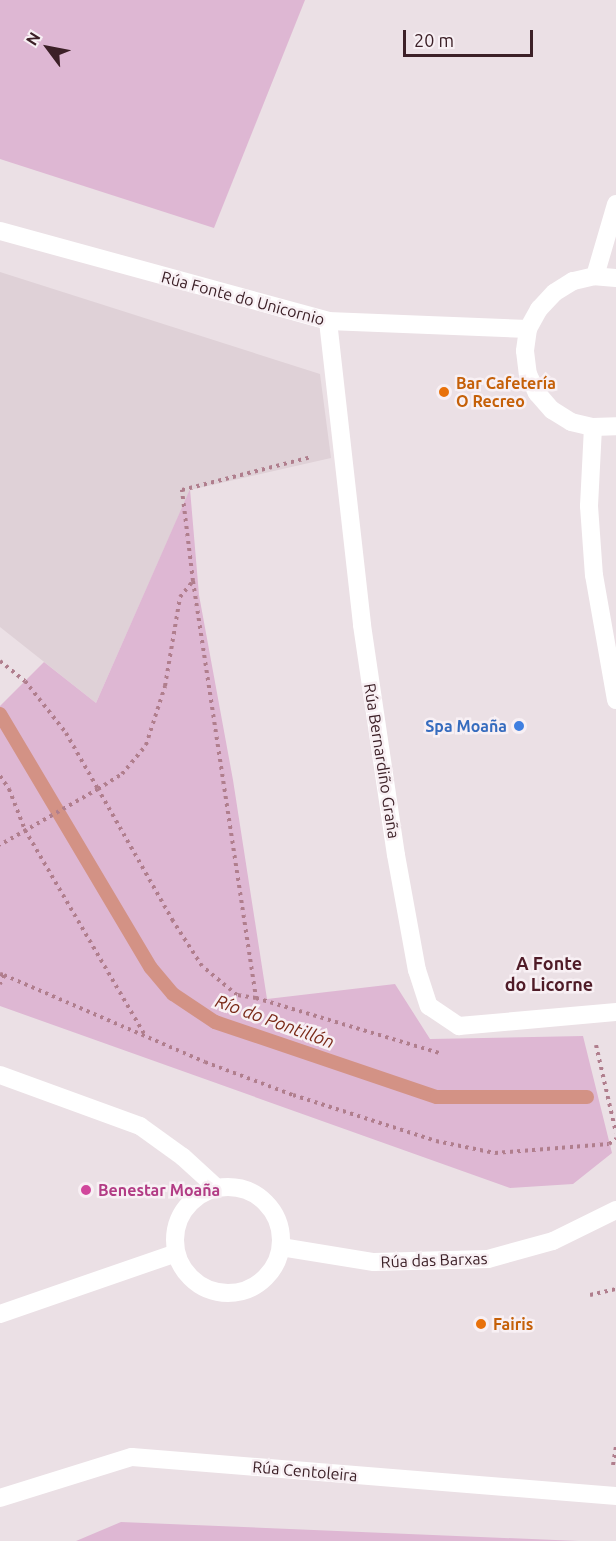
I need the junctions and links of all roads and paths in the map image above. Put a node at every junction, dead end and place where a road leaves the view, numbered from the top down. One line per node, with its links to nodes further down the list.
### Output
1 (616, 204): 3 (street)
2 (0, 231): 5 (street, Rúa Fonte do Unicornio)
3 (595, 276): 4 (street); 6 (street)
4 (616, 278)
5 (328, 321): 6 (street, Rúa Fonte do Unicornio); 9 (street, Rúa Bernardiño Graña)
6 (528, 329): 8 (street)
7 (616, 426): 8 (street)
8 (592, 427): 12 (street)
9 (340, 449): 10 (path); 19 (street, Rúa Bernardiño Graña)
10 (193, 581): 14 (path); 14 (path)
11 (0, 661): 14 (path)
12 (616, 700)
13 (0, 776): 15 (path)
14 (98, 789): 15 (path)
15 (25, 830): 16 (path); 20 (path)
16 (0, 846)
17 (2, 974): 18 (path); 20 (path)
18 (0, 984)
19 (616, 1012)
20 (144, 1035): 22 (path)
21 (0, 1075): 23 (street)
22 (616, 1139)
23 (216, 1187): 25 (street); 26 (street)
24 (616, 1210): 25 (street, Rúa das Barxas)
25 (281, 1247): 26 (street)
26 (176, 1253): 29 (street)
27 (616, 1289): 28 (path)
28 (590, 1295)
29 (0, 1314)
30 (613, 1495): 31 (street, Rúa Centoleira)
31 (0, 1498)

